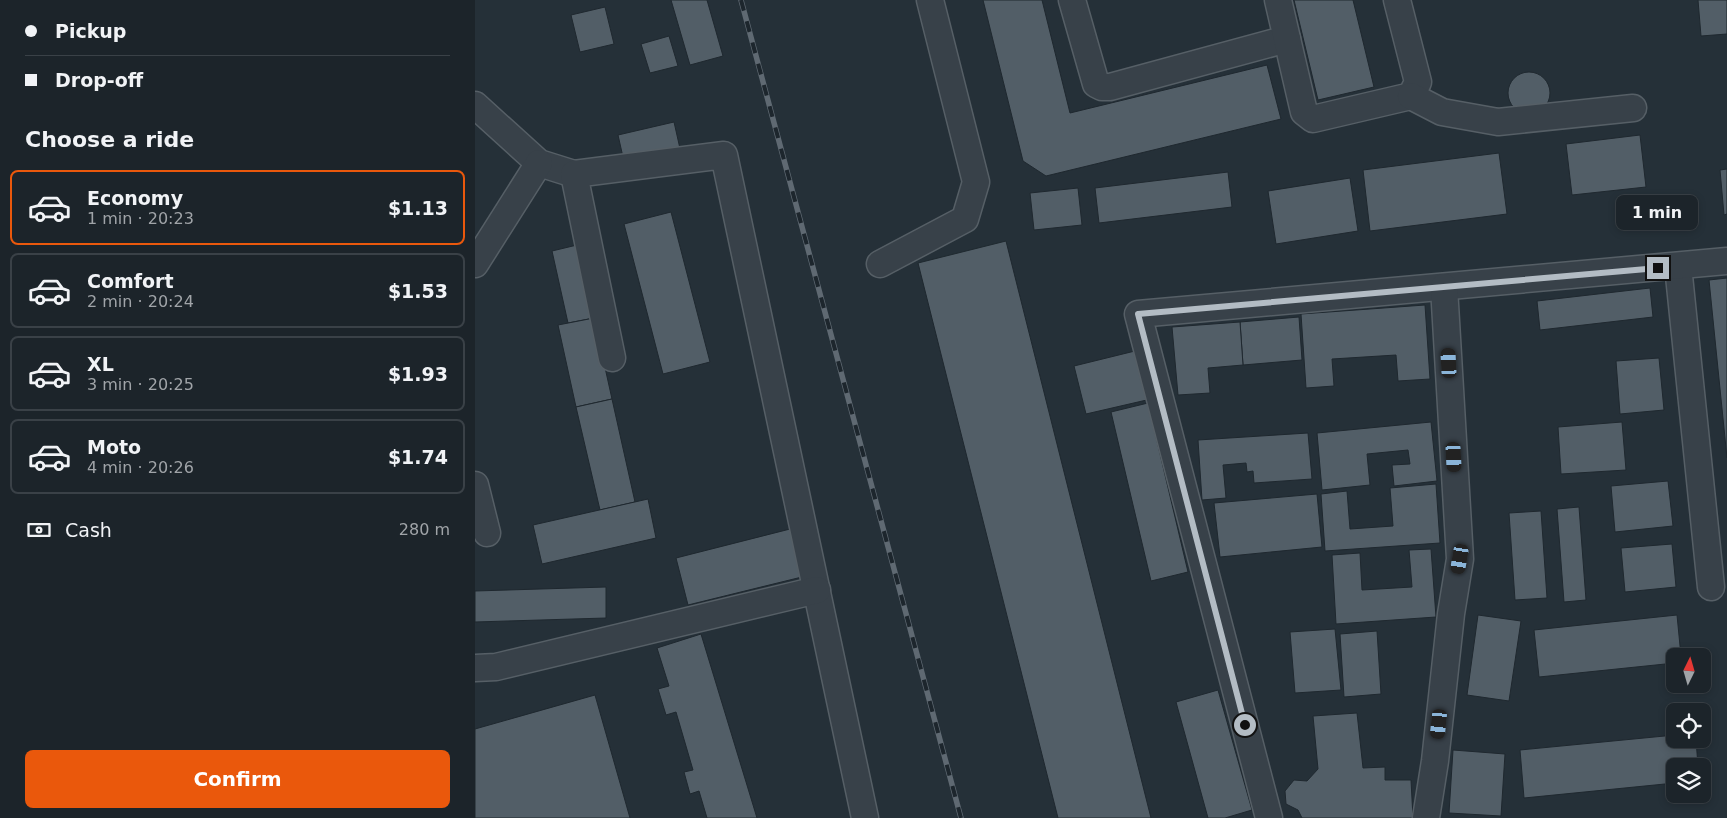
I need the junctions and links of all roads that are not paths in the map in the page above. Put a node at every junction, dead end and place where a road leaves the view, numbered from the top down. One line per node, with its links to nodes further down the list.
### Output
1 (930, 0): 13 (lane)
2 (1072, 0): 5 (lane)
3 (1278, 0): 5 (lane)
4 (1397, 0): 6 (lane)
5 (1287, 39): 6 (lane)
6 (1411, 96): 8 (lane)
7 (475, 105): 9 (lane)
8 (1633, 108)
9 (539, 163): 10 (lane); 12 (lane)
10 (575, 174): 16 (lane); 20 (lane)
11 (1727, 261): 14 (lane)
12 (475, 264)
13 (880, 264)
14 (1678, 266): 15 (lane); 19 (lane)
15 (1444, 288): 23 (lane); 24 (lane)
16 (612, 358)
17 (475, 485): 18 (lane)
18 (487, 534)
19 (1711, 587)
20 (817, 590): 21 (lane); 22 (lane)
21 (475, 668)
22 (865, 818)
23 (1269, 818)
24 (1427, 818)

